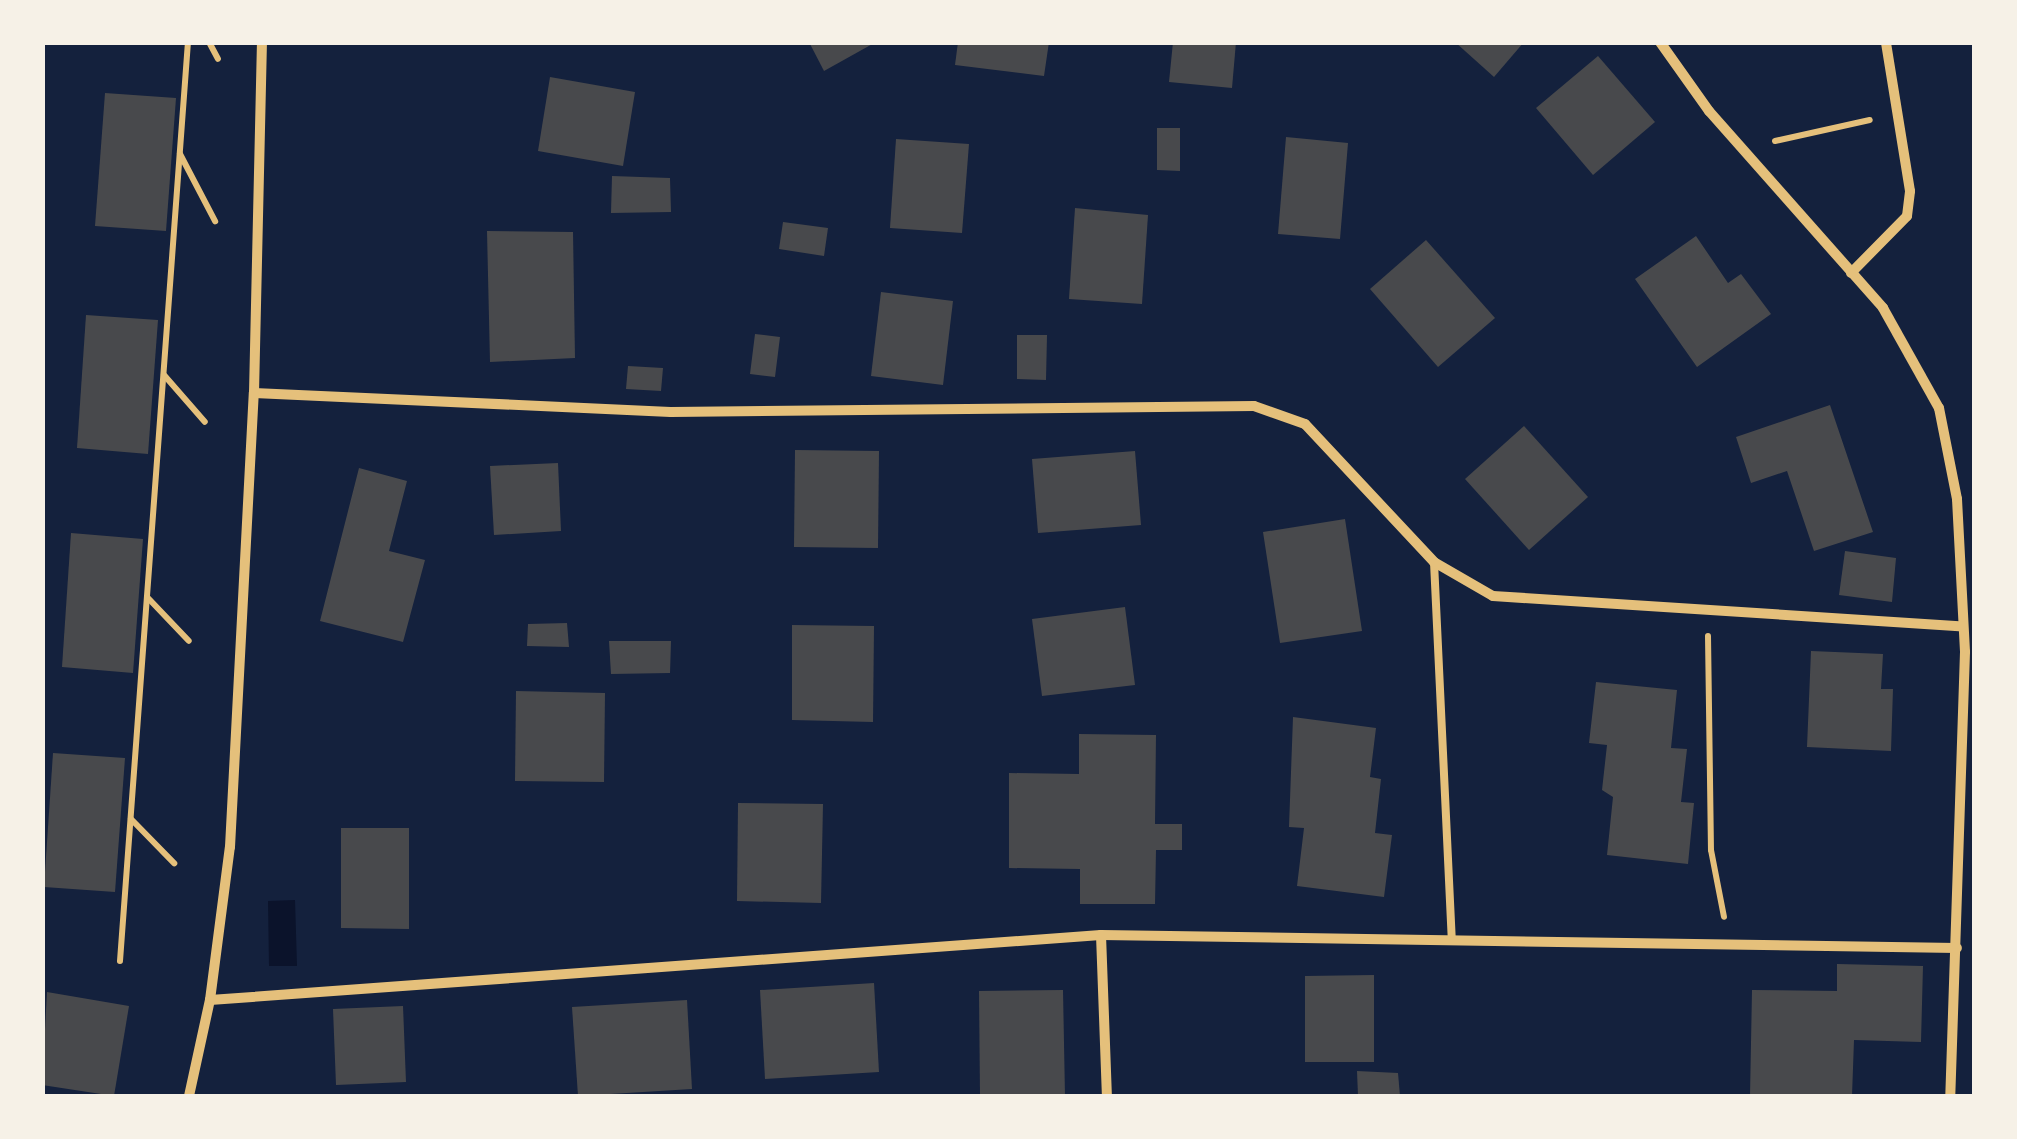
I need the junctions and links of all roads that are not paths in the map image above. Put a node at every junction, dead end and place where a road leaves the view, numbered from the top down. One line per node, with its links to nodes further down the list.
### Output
1 (262, 42): 5 (street)
2 (1660, 42): 4 (street)
3 (1886, 42): 4 (street)
4 (1850, 273): 7 (street)
5 (254, 393): 6 (street); 11 (street)
6 (1434, 562): 7 (street); 9 (lane)
7 (1963, 626): 10 (street)
8 (1102, 935): 9 (street); 11 (street); 13 (street)
9 (1452, 940): 10 (street)
10 (1957, 948): 14 (street)
11 (210, 1000): 12 (street)
12 (189, 1096)
13 (1106, 1096)
14 (1950, 1096)

